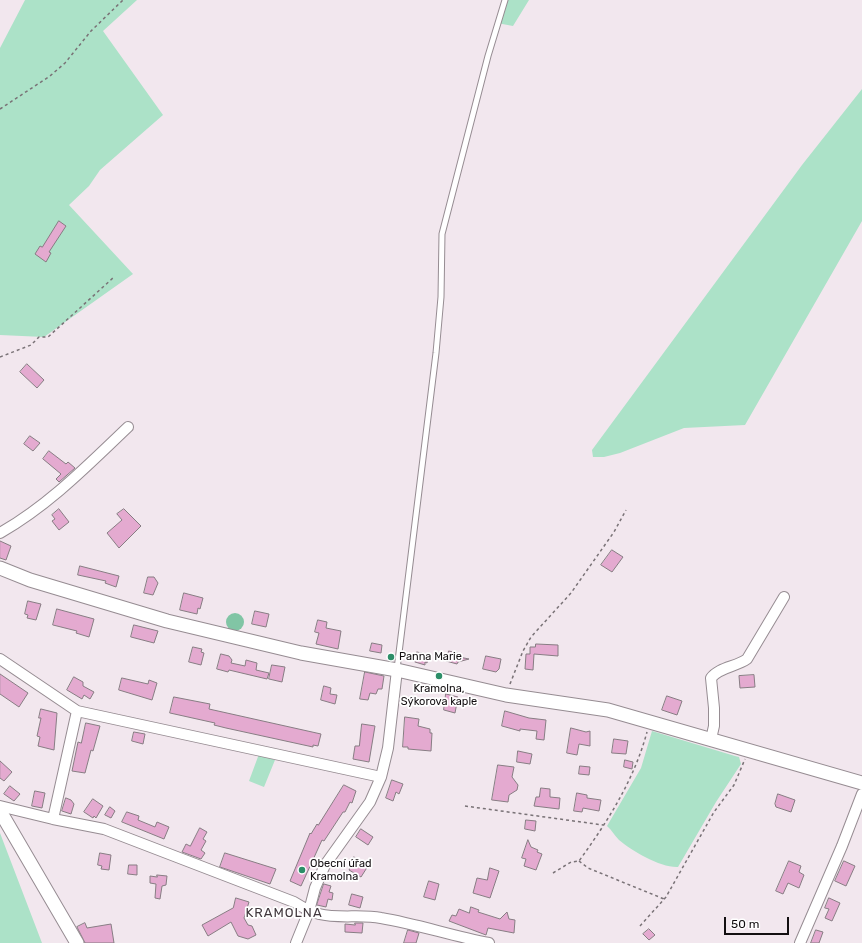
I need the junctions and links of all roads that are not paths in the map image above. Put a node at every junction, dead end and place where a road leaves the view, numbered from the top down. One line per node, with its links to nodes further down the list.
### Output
1 (505, 0): 7 (lane)
2 (128, 428): 3 (street)
3 (0, 533)
4 (0, 568): 7 (street)
5 (784, 597): 9 (street)
6 (0, 659): 8 (street)
7 (397, 670): 9 (street); 10 (street)
8 (77, 711): 10 (street); 15 (street)
9 (711, 739): 11 (street)
10 (381, 777): 16 (street)
11 (862, 783)
12 (862, 794): 20 (street)
13 (0, 806): 15 (street)
14 (0, 811): 17 (street)
15 (53, 819): 16 (street)
16 (309, 911): 18 (street); 19 (street)
17 (77, 943)
18 (296, 943)
19 (489, 943)
20 (800, 943)

